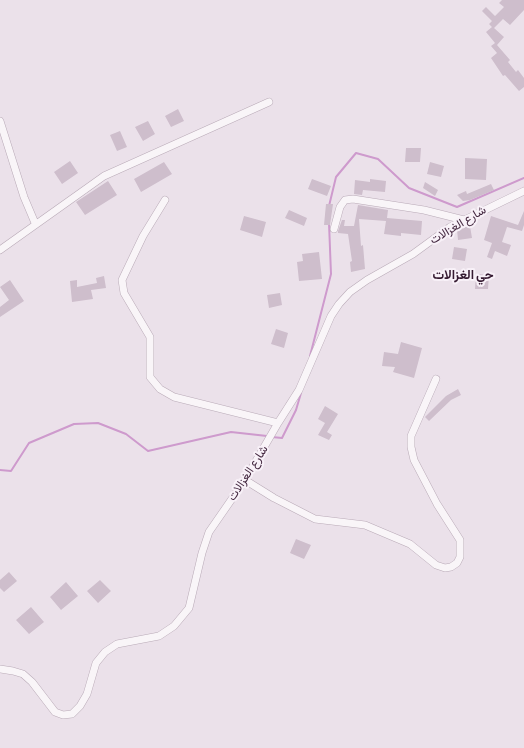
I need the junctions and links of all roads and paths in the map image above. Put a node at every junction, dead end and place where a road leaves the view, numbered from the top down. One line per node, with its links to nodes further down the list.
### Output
1 (269, 102): 6 (street)
2 (0, 121): 6 (street)
3 (524, 191): 5 (street, شارع الغزالات)
4 (165, 200): 10 (street)
5 (464, 220): 7 (street); 10 (street, شارع الغزالات)
6 (35, 223): 8 (street)
7 (334, 229)
8 (0, 250)
9 (436, 380): 11 (street)
10 (278, 423): 11 (street, شارع الغزالات)
11 (245, 480): 12 (street, شارع الغزالات)
12 (0, 669)

